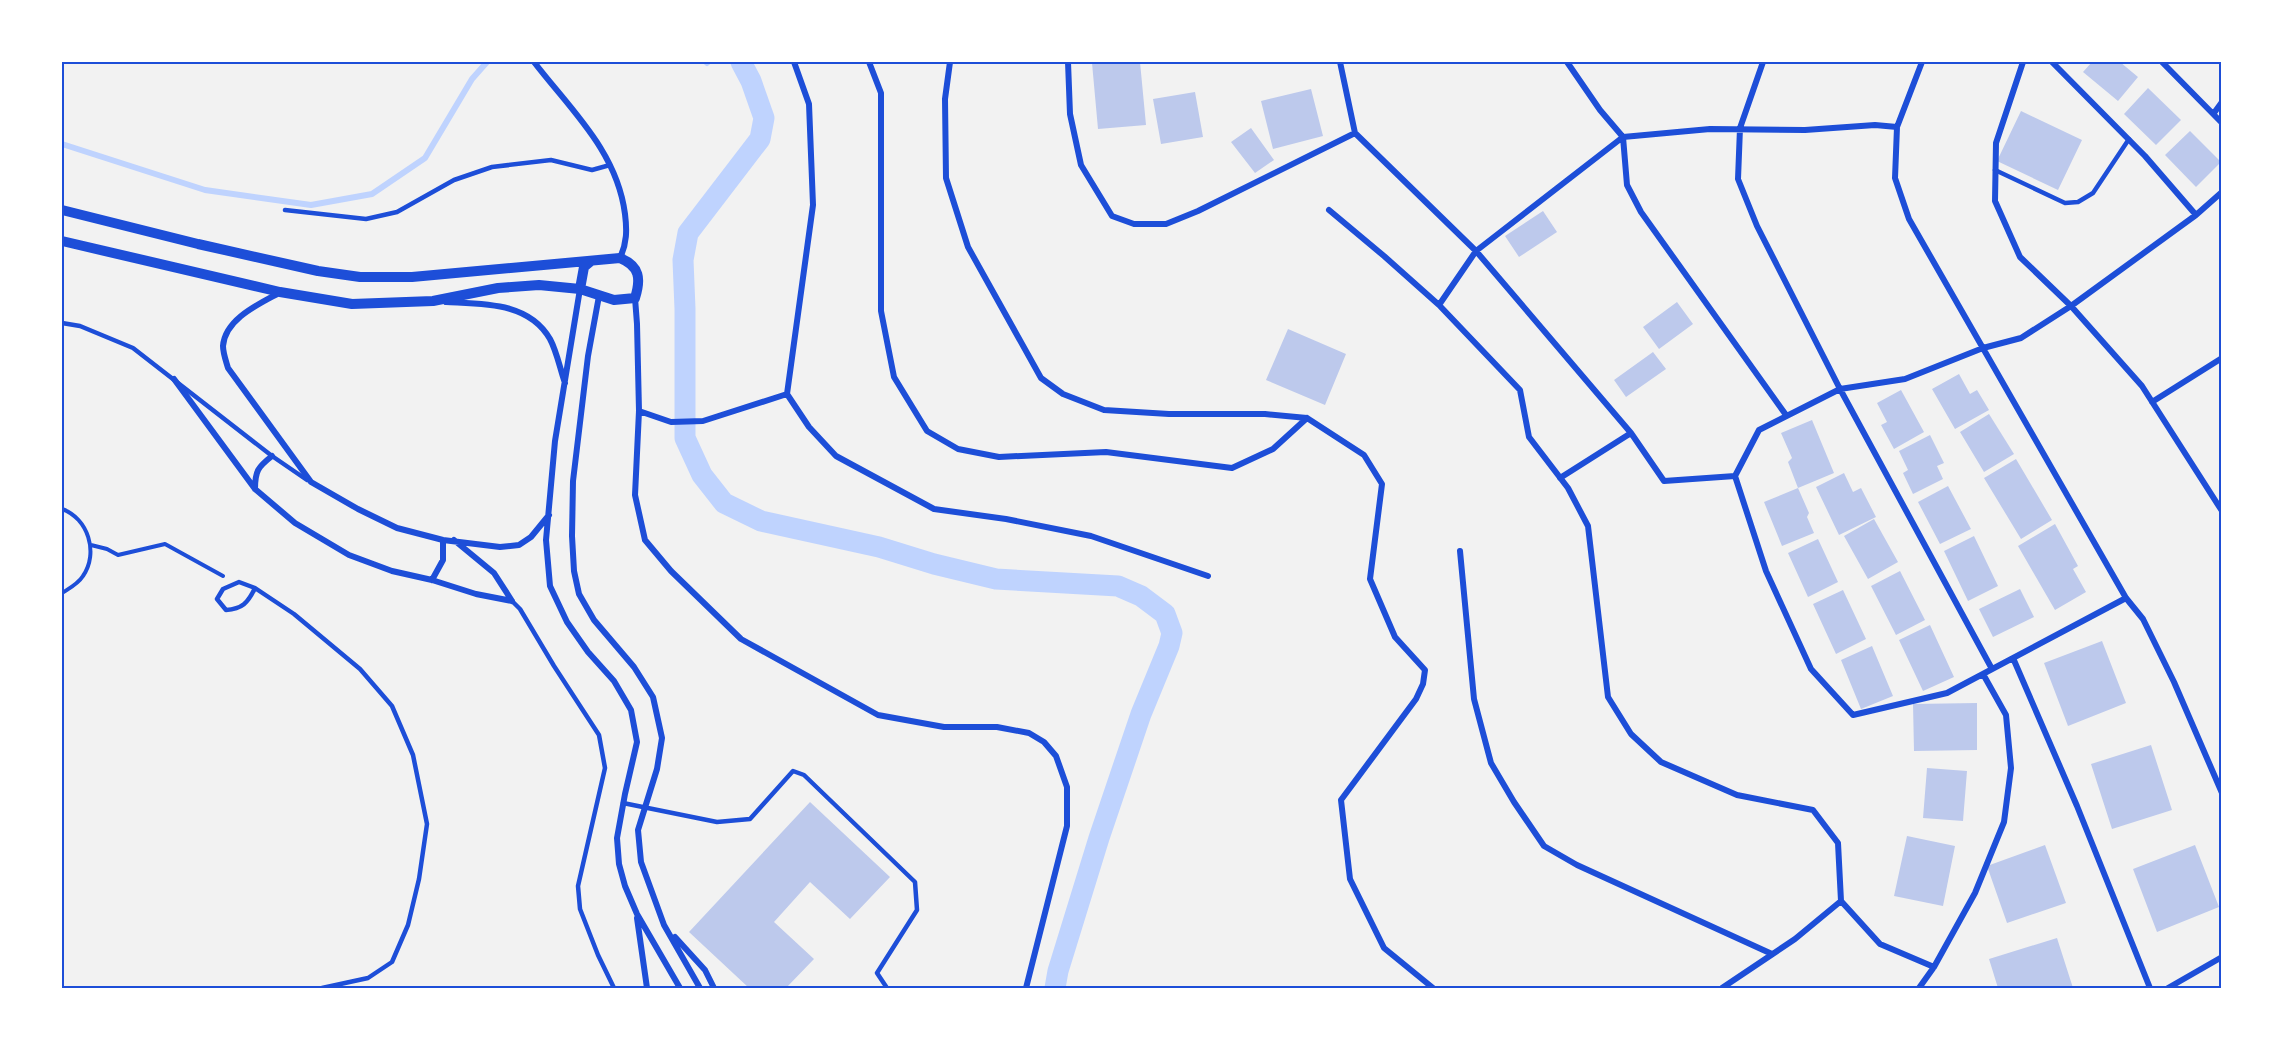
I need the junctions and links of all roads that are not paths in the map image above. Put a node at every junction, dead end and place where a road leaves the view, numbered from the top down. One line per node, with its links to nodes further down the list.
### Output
1 (534, 62): 21 (street)
2 (794, 62): 45 (street)
3 (869, 62): 49 (street)
4 (950, 62): 49 (street)
5 (1068, 62): 18 (street)
6 (1340, 62): 18 (street)
7 (1567, 62): 19 (street)
8 (1763, 62): 17 (street)
9 (1922, 62): 16 (street)
10 (2023, 62): 22 (street)
11 (2052, 62): 20 (street)
12 (2162, 62): 14 (street)
13 (2222, 102): 14 (street)
14 (2214, 113): 15 (street)
15 (2222, 123)
16 (1897, 127): 17 (street); 40 (street)
17 (1740, 128): 19 (street); 44 (street)
18 (1355, 133): 29 (street)
19 (1623, 137): 29 (street); 48 (street)
20 (2129, 140): 22 (lane); 27 (street)
21 (610, 165): 25 (lane); 30 (street)
22 (1995, 170): 38 (street)
23 (2222, 192): 27 (street)
24 (62, 210): 31 (street)
25 (285, 210)
26 (1329, 210): 37 (street)
27 (2196, 215): 38 (street)
28 (62, 241): 33 (street)
29 (1476, 251): 37 (street); 50 (street)
30 (620, 258): 31 (street); 35 (street)
31 (590, 262): 32 (street)
32 (580, 289): 34 (street); 36 (street); 43 (street)
33 (280, 292): 36 (street); 54 (street)
34 (599, 296): 35 (street); 71 (street)
35 (635, 298): 47 (street)
36 (433, 301): 43 (street)
37 (1439, 305): 53 (street)
38 (2071, 306): 40 (street); 46 (street)
39 (62, 323): 42 (lane)
40 (1983, 348): 44 (street); 64 (street)
41 (2222, 358): 46 (street)
42 (174, 379): 51 (lane); 55 (street)
43 (566, 386): 57 (street)
44 (1840, 389): 48 (street); 67 (street)
45 (787, 394): 47 (street); 61 (street)
46 (2152, 402): 56 (street)
47 (639, 411): 85 (street)
48 (1786, 415): 52 (street)
49 (1307, 418): 86 (street)
50 (1631, 433): 52 (street); 53 (street)
51 (273, 456): 54 (lane); 55 (street)
52 (1735, 476): 68 (street)
53 (1560, 478): 72 (street)
54 (311, 482): 58 (street)
55 (255, 489): 62 (street)
56 (2222, 511)
57 (549, 514): 59 (street); 70 (street)
58 (443, 540): 59 (street); 62 (street)
59 (454, 540): 65 (street)
60 (1460, 551): 75 (street)
61 (1208, 576)
62 (432, 580): 65 (street)
63 (255, 588): 63 (lane); 78 (lane)
64 (2126, 598): 66 (street); 69 (street)
65 (512, 600): 79 (lane)
66 (2013, 658): 67 (street); 89 (street)
67 (1992, 669): 68 (street)
68 (1983, 674): 77 (street)
69 (2222, 793)
70 (623, 802): 71 (lane); 73 (street)
71 (645, 807): 74 (street); 84 (lane)
72 (1842, 901): 75 (street); 77 (street)
73 (637, 914): 80 (street); 81 (street)
74 (664, 925): 82 (street); 83 (street)
75 (1772, 954): 87 (street)
76 (2222, 957): 90 (street)
77 (1934, 967): 88 (street)
78 (322, 988)
79 (614, 988)
80 (647, 988)
81 (680, 988)
82 (700, 988)
83 (714, 988)
84 (887, 988)
85 (1026, 988)
86 (1433, 988)
87 (1722, 988)
88 (1919, 988)
89 (2150, 988)
90 (2168, 988)

